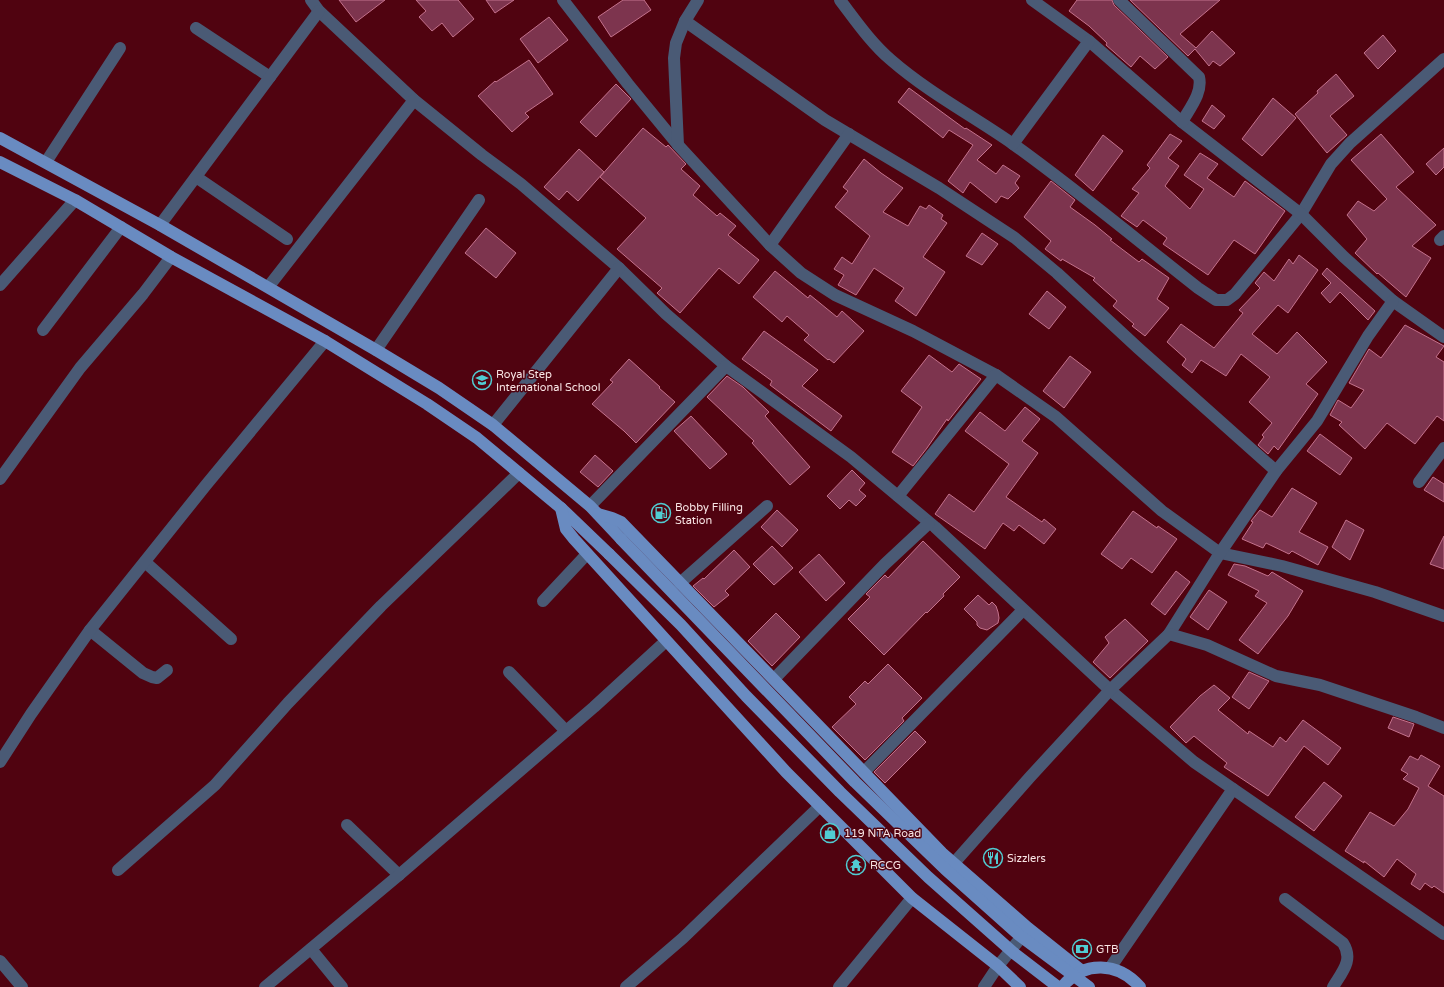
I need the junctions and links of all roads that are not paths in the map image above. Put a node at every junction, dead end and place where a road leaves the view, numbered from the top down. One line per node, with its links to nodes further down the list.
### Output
1 (312, 0): 7 (street)
2 (563, 0): 19 (street)
3 (698, 0): 8 (street)
4 (840, 0): 18 (street)
5 (1032, 0): 10 (street)
6 (1119, 0): 15 (street)
7 (319, 11): 13 (street); 14 (street)
8 (685, 21): 16 (street); 19 (street)
9 (196, 28): 13 (street)
10 (1089, 41): 15 (street); 18 (street)
11 (120, 48): 21 (street)
12 (1444, 59): 25 (street)
13 (270, 77): 22 (street)
14 (414, 100): 31 (street); 33 (street)
15 (1182, 122): 25 (street)
16 (849, 134): 29 (street); 43 (street)
17 (0, 138): 21 (main road)
18 (1012, 144): 25 (street)
19 (678, 145): 29 (street)
20 (0, 162): 23 (main road)
21 (46, 162): 26 (main road)
22 (196, 177): 26 (street); 28 (street)
23 (76, 200): 27 (main road); 32 (street)
24 (479, 200): 38 (street)
25 (1301, 214): 34 (street)
26 (160, 224): 33 (main road)
27 (121, 227): 30 (main road); 35 (street)
28 (287, 239)
29 (770, 245): 40 (street)
30 (171, 257): 37 (main road); 45 (street)
31 (619, 268): 39 (street); 41 (street)
32 (0, 285)
33 (268, 286): 38 (main road)
34 (1393, 302): 36 (street); 43 (street)
35 (43, 330)
36 (1444, 337)
37 (325, 341): 44 (main road); 54 (street)
38 (376, 350): 41 (main road)
39 (726, 366): 47 (street); 50 (street)
40 (996, 375): 47 (street); 52 (street)
41 (492, 425): 50 (main road)
42 (1444, 448): 46 (street)
43 (1276, 471): 52 (street)
44 (519, 473): 49 (main road); 75 (street)
45 (0, 479)
46 (1419, 482)
47 (898, 496): 51 (street)
48 (767, 506): 55 (street)
49 (561, 508): 53 (main road); 93 (main road, bridge)
50 (594, 510): 55 (main road); 95 (main road, bridge)
51 (929, 523): 57 (street); 65 (street)
52 (1220, 553): 58 (street); 60 (street)
53 (587, 554): 56 (street); 62 (main road)
54 (145, 562): 59 (street); 61 (street)
55 (680, 583): 65 (main road)
56 (544, 601)
57 (1023, 610): 66 (street); 70 (street)
58 (1444, 616)
59 (90, 630): 63 (street); 69 (street)
60 (1169, 634): 66 (street); 67 (street)
61 (231, 639)
62 (666, 641): 68 (street); 72 (main road)
63 (167, 670)
64 (509, 672): 68 (street)
65 (774, 679): 70 (main road)
66 (1110, 690): 71 (street); 74 (street)
67 (1444, 728)
68 (566, 731): 76 (street)
69 (0, 762)
70 (864, 772): 74 (main road)
71 (1233, 789): 80 (street); 84 (street)
72 (820, 806): 77 (main road); 90 (street)
73 (347, 825): 76 (street)
74 (954, 863): 79 (main road)
75 (118, 870)
76 (399, 875): 81 (street)
77 (912, 898): 83 (main road); 91 (street)
78 (1285, 899): 97 (street)
79 (1028, 928): 83 (street); 85 (main road)
80 (1444, 934)
81 (311, 949): 88 (street); 89 (street)
82 (0, 961): 87 (street)
83 (998, 966): 86 (main road); 92 (street)
84 (1110, 968): 85 (main road); 96 (main road)
85 (1082, 971): 94 (main road)
86 (1019, 986)
87 (22, 987)
88 (265, 987)
89 (342, 987)
90 (626, 987)
91 (839, 987)
92 (984, 987)
93 (1058, 987)
94 (1062, 987)
95 (1089, 987)
96 (1140, 987)
97 (1333, 987)

